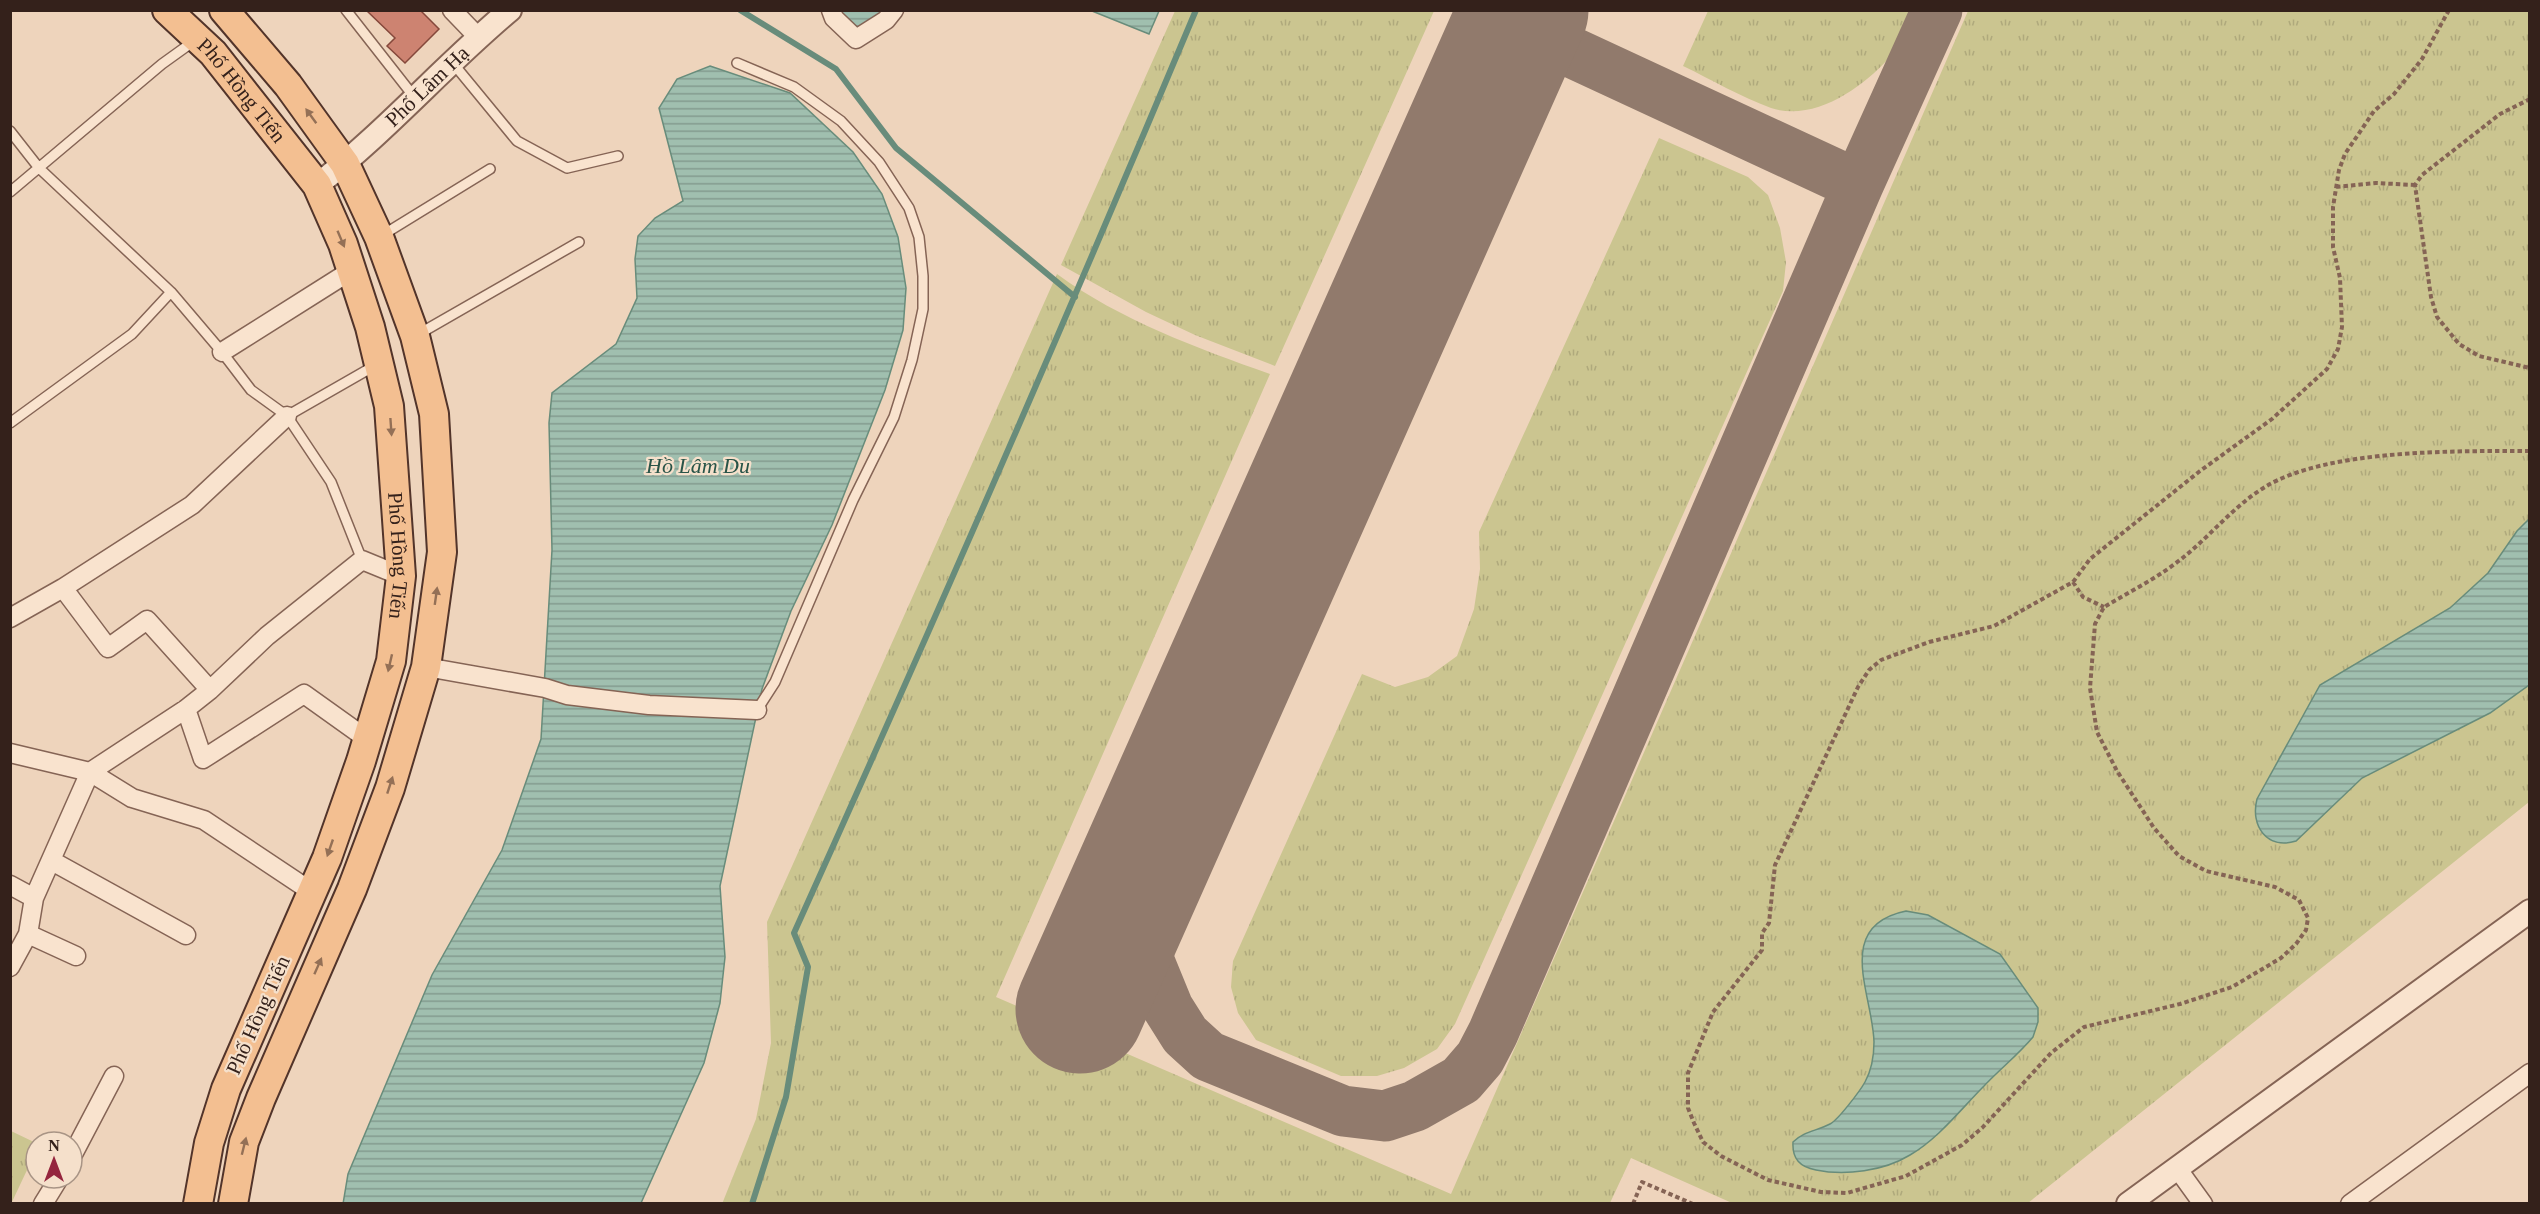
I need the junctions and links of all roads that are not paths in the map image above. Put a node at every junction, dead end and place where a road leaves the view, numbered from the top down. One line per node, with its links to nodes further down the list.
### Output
1 (167, 10): 9 (main road, Phố Hồng Tiến)
2 (224, 10): 15 (main road, Phố Hồng Tiến, one-way to 2)
3 (346, 10): 12 (lane)
4 (452, 10): 8 (street)
5 (510, 10): 8 (street, Phố Lâm Hạ)
6 (831, 10): 7 (street)
7 (894, 10)
8 (478, 37): 10 (street, Phố Lâm Hạ)
9 (197, 39): 16 (lane); 18 (main road, Phố Hồng Tiến)
10 (452, 62): 12 (street, Phố Lâm Hạ); 14 (lane)
11 (737, 63): 36 (lane)
12 (415, 98): 15 (street, Phố Lâm Hạ)
13 (10, 131): 16 (lane)
14 (618, 156)
15 (345, 164): 18 (street, Phố Lâm Hạ); 20 (main road, Phố Hồng Tiến)
16 (39, 168): 19 (lane); 23 (lane)
17 (490, 169): 20 (lane)
18 (317, 185): 22 (main road, Phố Hồng Tiến, one-way to 22)
19 (10, 192)
20 (379, 237): 24 (main road, Phố Hồng Tiến)
21 (579, 242): 24 (lane)
22 (352, 270): 25 (street); 26 (main road, Phố Hồng Tiến)
23 (171, 292): 25 (lane); 28 (lane)
24 (415, 336): 33 (main road, Phố Hồng Tiến, one-way to 24)
25 (222, 352): 27 (lane)
26 (378, 363): 27 (lane); 30 (main road, Phố Hồng Tiến, one-way to 30)
27 (287, 416): 29 (lane); 31 (street)
28 (10, 423)
29 (362, 560): 30 (street); 34 (street)
30 (401, 576): 37 (main road, Phố Hồng Tiến, one-way to 37)
31 (63, 588): 32 (street); 34 (street)
32 (10, 618)
33 (426, 668): 36 (street); 56 (main road, Phố Hồng Tiến, one-way to 33)
34 (210, 690): 35 (street)
35 (186, 709): 37 (street); 39 (street)
36 (757, 710)
37 (368, 739): 42 (main road, Phố Hồng Tiến, one-way to 42)
38 (10, 753): 39 (street)
39 (90, 772): 40 (street); 42 (street)
40 (52, 861): 43 (street); 46 (street)
41 (10, 885): 43 (street)
42 (312, 892): 55 (main road, Phố Hồng Tiến)
43 (34, 898): 45 (street)
44 (2529, 911): 52 (street)
45 (28, 934): 47 (street); 48 (street)
46 (186, 935)
47 (76, 956)
48 (10, 967)
49 (2529, 1073): 59 (street)
50 (114, 1076): 51 (street)
51 (84, 1133)
52 (2177, 1168): 57 (street); 58 (street)
53 (51, 1190): 54 (street)
54 (43, 1203)
55 (198, 1203)
56 (233, 1203)
57 (2128, 1203)
58 (2203, 1203)
59 (2350, 1203)

